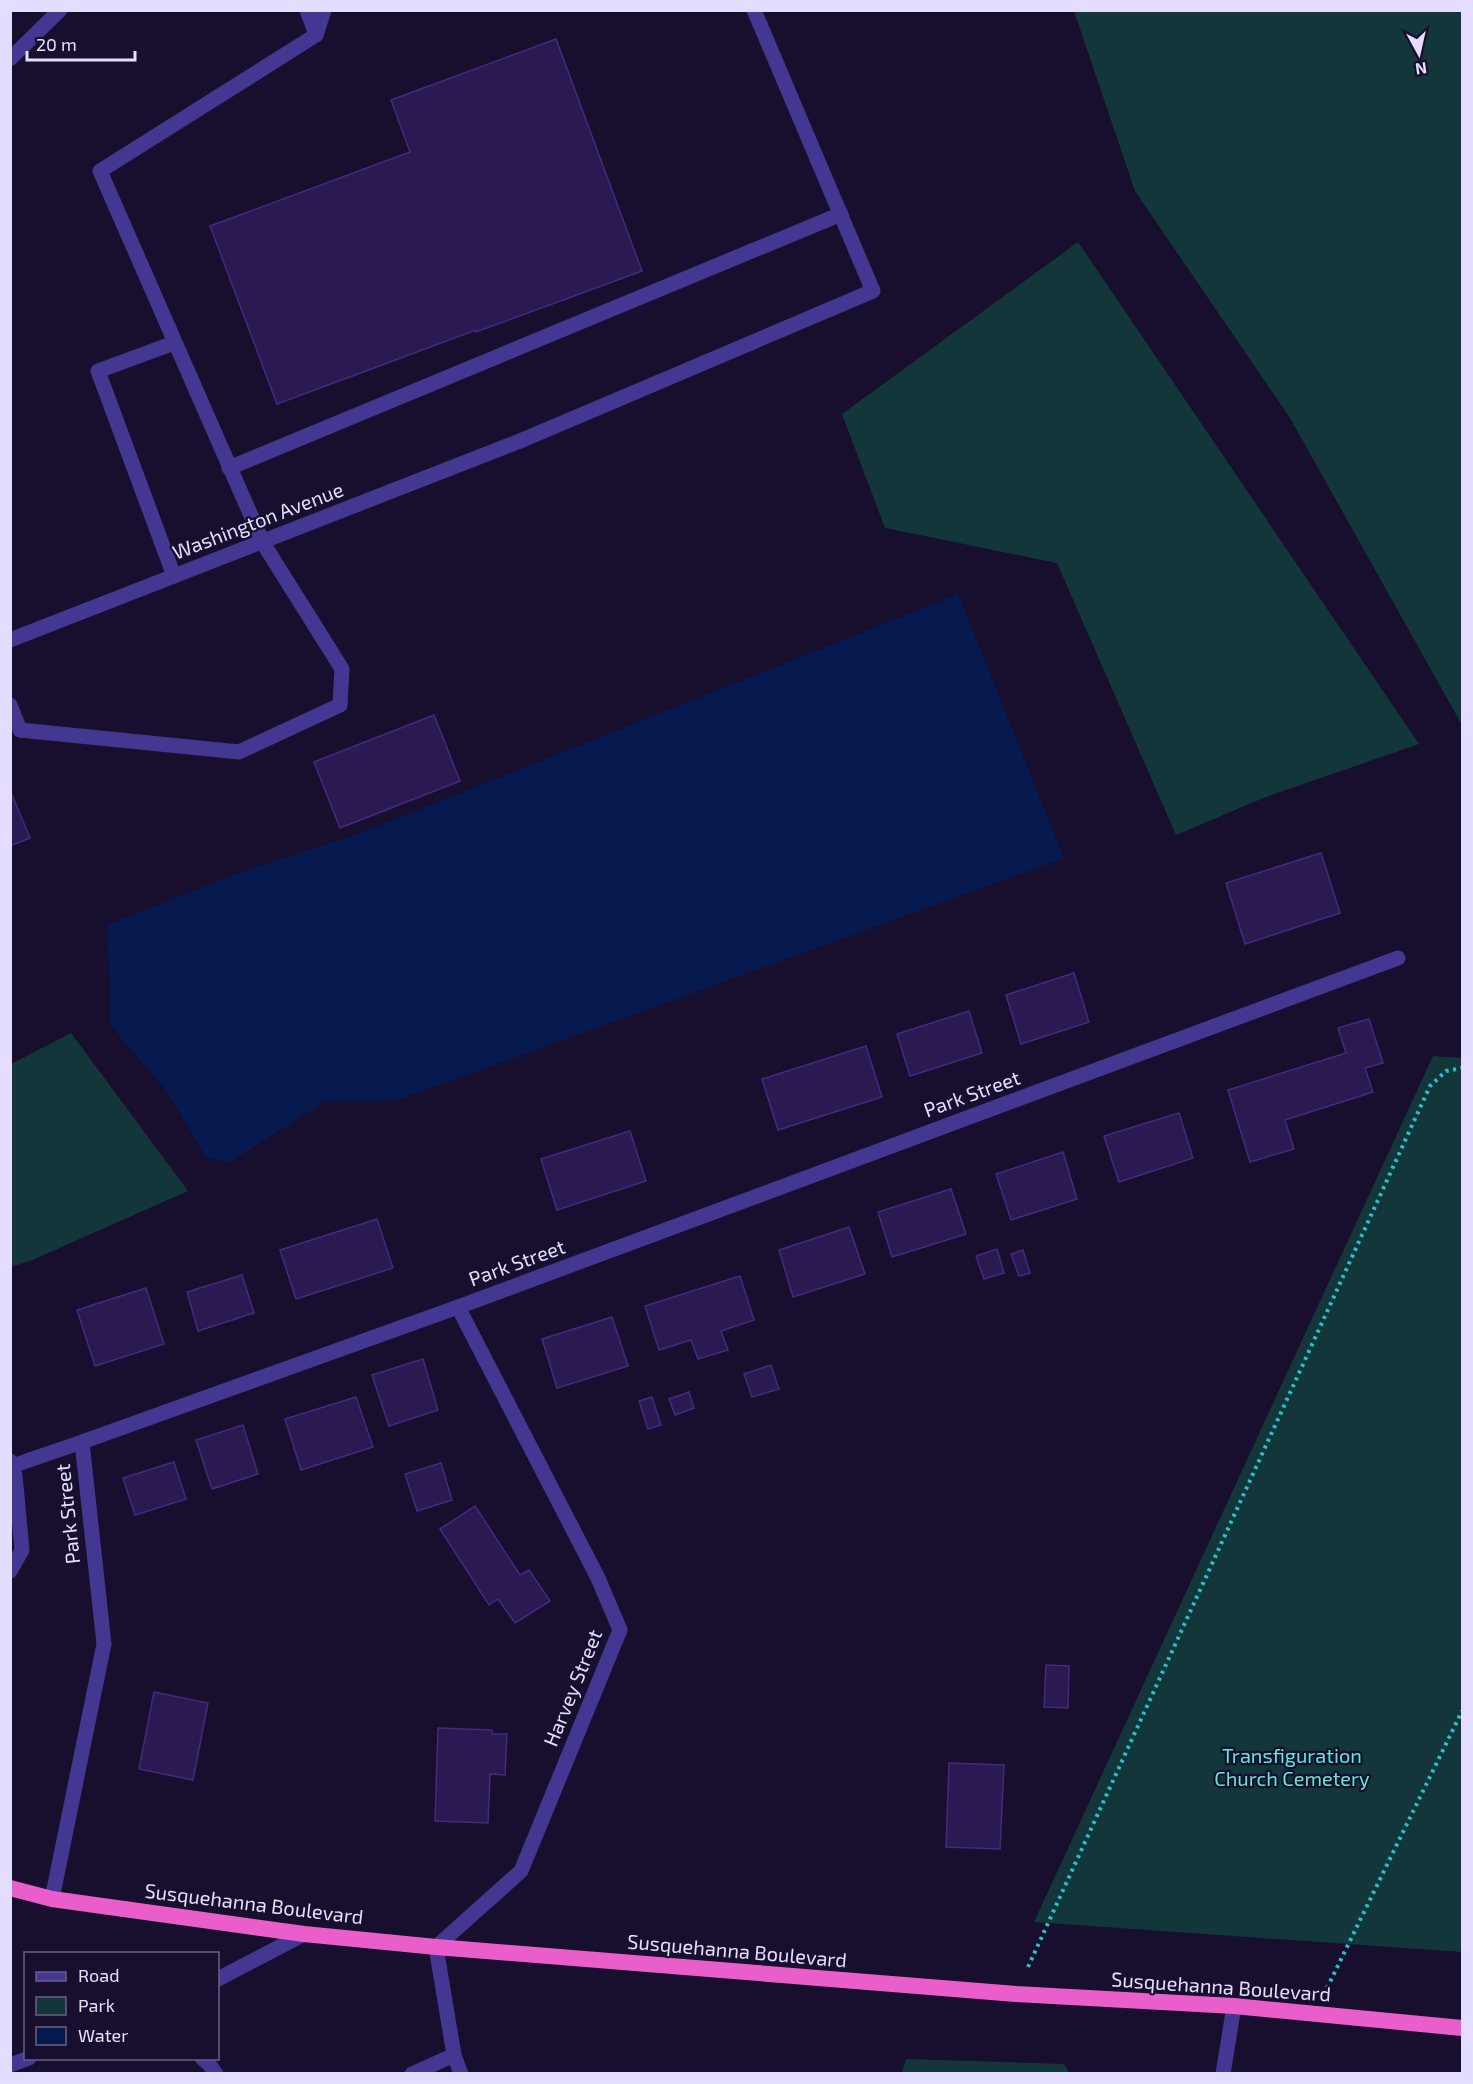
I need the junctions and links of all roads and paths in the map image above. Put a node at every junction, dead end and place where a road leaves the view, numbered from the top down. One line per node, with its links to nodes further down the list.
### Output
1 (307, 10): 5 (street)
2 (324, 10): 5 (street)
3 (754, 10): 7 (street)
4 (57, 11): 6 (street)
5 (316, 34): 8 (street)
6 (10, 59)
7 (842, 214): 9 (street); 10 (street, Washington Avenue)
8 (174, 343): 9 (street); 11 (street)
9 (229, 468): 10 (street)
10 (263, 543): 11 (street, Washington Avenue); 13 (street)
11 (174, 576): 12 (street, Washington Avenue)
12 (10, 640)
13 (10, 705)
14 (1398, 958): 16 (street, Park Street)
15 (1462, 1068): 26 (path)
16 (458, 1307): 17 (street, Park Street); 24 (street, Harvey Street)
17 (82, 1442): 18 (street); 22 (street, Park Street)
18 (11, 1463): 19 (street)
19 (10, 1571)
20 (1462, 1711): 28 (path)
21 (10, 1888): 22 (highway, Susquehanna Boulevard)
22 (52, 1899): 23 (highway, Susquehanna Boulevard)
23 (304, 1934): 24 (highway, Susquehanna Boulevard); 25 (street)
24 (436, 1947): 26 (highway, Susquehanna Boulevard); 30 (street)
25 (219, 1978)
26 (1016, 1994): 27 (highway, Susquehanna Boulevard)
27 (1234, 2006): 28 (highway, Susquehanna Boulevard); 35 (street)
28 (1315, 2014): 29 (highway, Susquehanna Boulevard)
29 (1462, 2028)
30 (454, 2055): 33 (street); 34 (street)
31 (204, 2060): 32 (street)
32 (216, 2073)
33 (412, 2073)
34 (461, 2073)
35 (1223, 2073)

